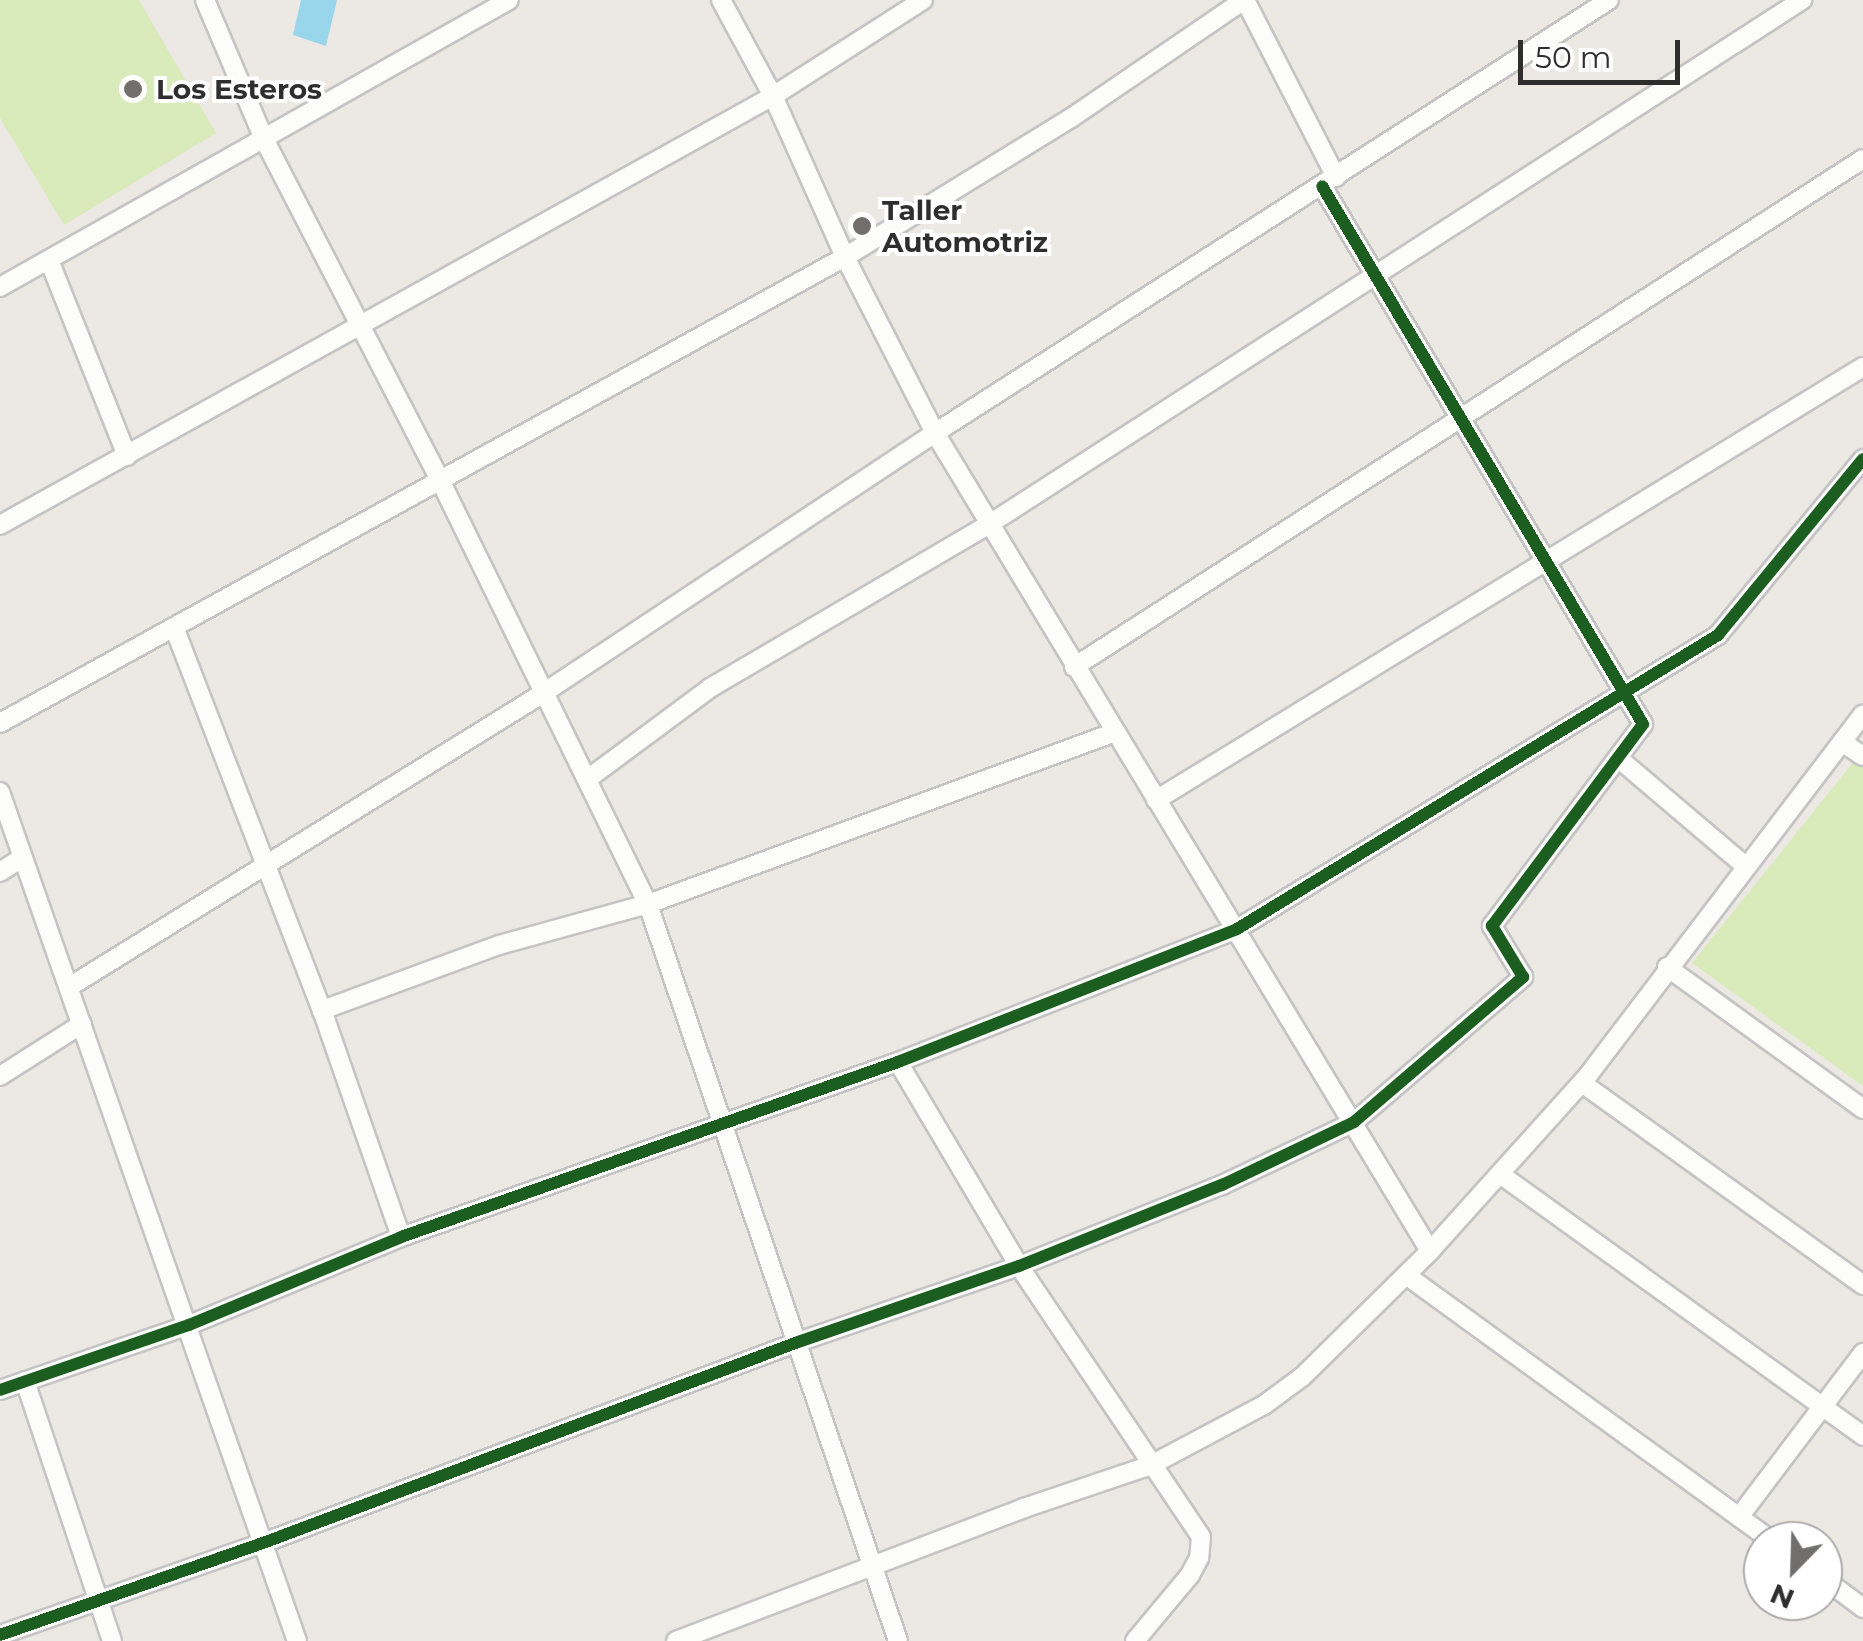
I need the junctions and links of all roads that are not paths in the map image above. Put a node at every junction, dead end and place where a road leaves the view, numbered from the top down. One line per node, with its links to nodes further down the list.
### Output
1 (204, 0): 9 (street)
2 (509, 0): 9 (street)
3 (720, 0): 8 (street)
4 (924, 0): 8 (street)
5 (1244, 0): 11 (street); 12 (street)
6 (1609, 0): 11 (street)
7 (1802, 0): 14 (street)
8 (772, 96): 12 (street); 16 (street)
9 (264, 139): 13 (street); 16 (street)
10 (1863, 159): 18 (street)
11 (1329, 181): 14 (street); 19 (street)
12 (845, 257): 19 (street); 22 (street)
13 (49, 260): 15 (street); 20 (street)
14 (1373, 273): 18 (street); 24 (street)
15 (0, 287)
16 (360, 324): 20 (street); 22 (street)
17 (1863, 367): 25 (street)
18 (1458, 419): 25 (street); 27 (street)
19 (935, 433): 24 (street); 28 (street)
20 (126, 456): 23 (street)
21 (1863, 458): 29 (street)
22 (439, 478): 26 (street); 28 (street)
23 (0, 525)
24 (988, 525): 27 (street); 36 (street)
25 (1544, 561): 29 (street); 38 (street)
26 (174, 627): 31 (street); 40 (street)
27 (1074, 667): 32 (street)
28 (545, 692): 36 (street); 40 (street)
29 (1625, 692): 35 (street); 44 (street)
30 (1863, 714): 33 (street)
31 (0, 722)
32 (1113, 733): 38 (street); 43 (street)
33 (1842, 742): 34 (street); 41 (street)
34 (1863, 756)
35 (1618, 758): 41 (street); 54 (street)
36 (589, 778): 43 (street)
37 (0, 792): 39 (street)
38 (1156, 800): 44 (street)
39 (23, 857): 42 (street); 46 (street)
40 (265, 865): 46 (street); 47 (street)
41 (1744, 865): 45 (street)
42 (0, 872)
43 (648, 904): 47 (street); 53 (street)
44 (1237, 929): 49 (street); 54 (street)
45 (1667, 967): 51 (street); 52 (street)
46 (69, 987): 48 (street)
47 (322, 1010): 56 (street)
48 (82, 1024): 50 (street); 61 (street)
49 (898, 1062): 53 (street); 58 (street)
50 (0, 1076)
51 (1582, 1082): 55 (street); 60 (street)
52 (1863, 1109)
53 (723, 1120): 56 (street); 62 (street)
54 (1354, 1122): 57 (street); 58 (street)
55 (1500, 1174): 57 (street); 66 (street)
56 (401, 1236): 61 (street)
57 (1430, 1251): 59 (street)
58 (1018, 1266): 62 (street); 68 (street)
59 (1406, 1275): 68 (street); 69 (street)
60 (1863, 1286)
61 (188, 1325): 64 (street); 71 (street)
62 (798, 1342): 71 (street); 72 (street)
63 (1863, 1352): 66 (street)
64 (26, 1380): 65 (street); 73 (street)
65 (0, 1390)
66 (1823, 1406): 67 (street); 69 (street)
67 (1863, 1436)
68 (1150, 1465): 72 (street); 79 (street)
69 (1738, 1517): 70 (street)
70 (1744, 1521)
71 (263, 1543): 73 (street); 76 (street)
72 (874, 1566): 77 (street); 78 (street)
73 (100, 1602): 74 (street); 75 (street)
74 (0, 1635)
75 (112, 1641)
76 (297, 1641)
77 (676, 1641)
78 (898, 1641)
79 (1135, 1641)

